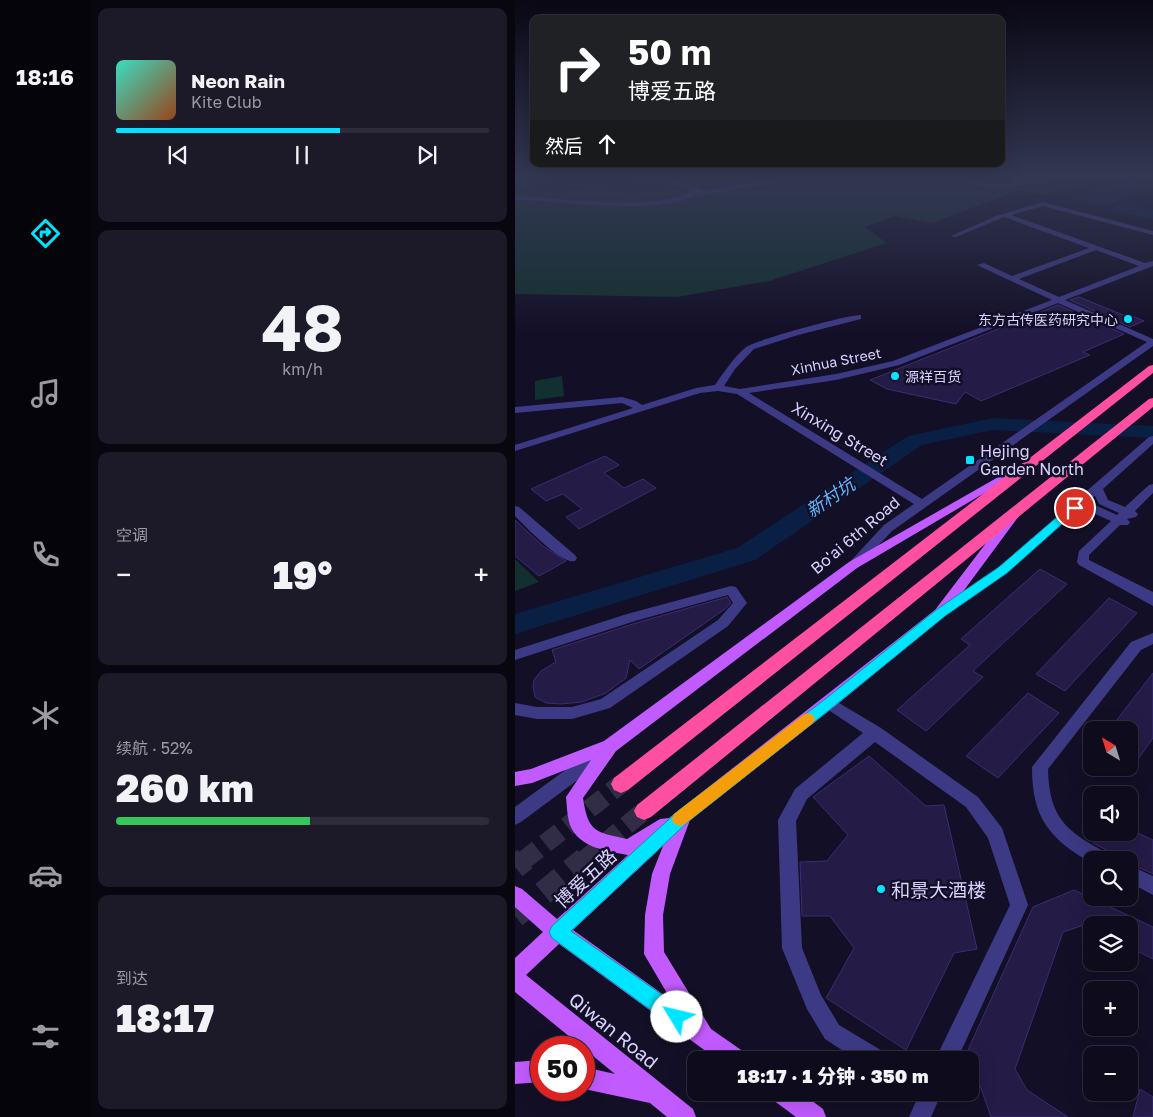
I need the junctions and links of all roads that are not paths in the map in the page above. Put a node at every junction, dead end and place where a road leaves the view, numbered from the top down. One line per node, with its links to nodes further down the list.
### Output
1 (973, 228): 5 (street)
2 (1041, 228): 6 (street)
3 (1135, 228): 4 (street)
4 (1153, 233)
5 (954, 236)
6 (1097, 248): 7 (street); 9 (street)
7 (1148, 264): 10 (street, Xinhua Street)
8 (981, 266): 9 (street)
9 (1012, 278): 10 (street)
10 (1059, 299): 12 (street); 15 (street, Xinhua Street)
11 (858, 318): 14 (street)
12 (1153, 342): 25 (street, Bo'ai 6th Road)
13 (1153, 368): 21 (highway)
14 (719, 388): 15 (street, Xinhua Street); 18 (street, Xinhua Street)
15 (740, 392): 25 (street, Xinxing Street)
16 (1153, 401): 26 (highway)
17 (515, 410): 18 (street)
18 (643, 410): 20 (street, Xinhua Street)
19 (1153, 439): 23 (street)
20 (515, 448)
21 (1038, 457): 31 (main road); 42 (highway)
22 (1153, 487): 29 (street)
23 (1097, 488): 28 (street); 29 (street)
24 (1153, 494): 29 (street)
25 (923, 504): 31 (street, Bo'ai 6th Road)
26 (1021, 506): 34 (main road); 43 (highway)
27 (515, 510): 30 (street)
28 (1071, 511): 29 (street); 34 (street)
29 (1125, 517): 32 (street); 33 (street)
30 (571, 558)
31 (853, 565): 40 (main road, Bo'ai 6th Road)
32 (1153, 594)
33 (1153, 601)
34 (940, 613): 37 (main road)
35 (1153, 638): 46 (street)
36 (515, 655): 38 (street)
37 (829, 703): 39 (street); 44 (main road)
38 (515, 709)
39 (875, 732): 55 (street); 56 (street)
40 (610, 746): 41 (main road); 44 (main road); 45 (street)
41 (515, 779)
42 (621, 784)
43 (644, 811)
44 (683, 816): 50 (main road, 博爱五路); 53 (main road)
45 (515, 817)
46 (1087, 851)
47 (1138, 878): 48 (street)
48 (1153, 886)
49 (515, 895): 50 (main road)
50 (558, 932): 51 (main road, 博爱五路); 53 (main road)
51 (515, 971)
52 (515, 979): 60 (main road, Qiwan Road)
53 (706, 1038): 54 (main road)
54 (724, 1051)
55 (861, 1051)
56 (951, 1051)
57 (530, 1072): 58 (main road)
58 (515, 1073)
59 (595, 1080): 60 (main road)
60 (653, 1092): 63 (main road, Qiwan Road)
61 (793, 1101): 64 (main road)
62 (926, 1101): 65 (street)
63 (685, 1117)
64 (815, 1117)
65 (920, 1117)

